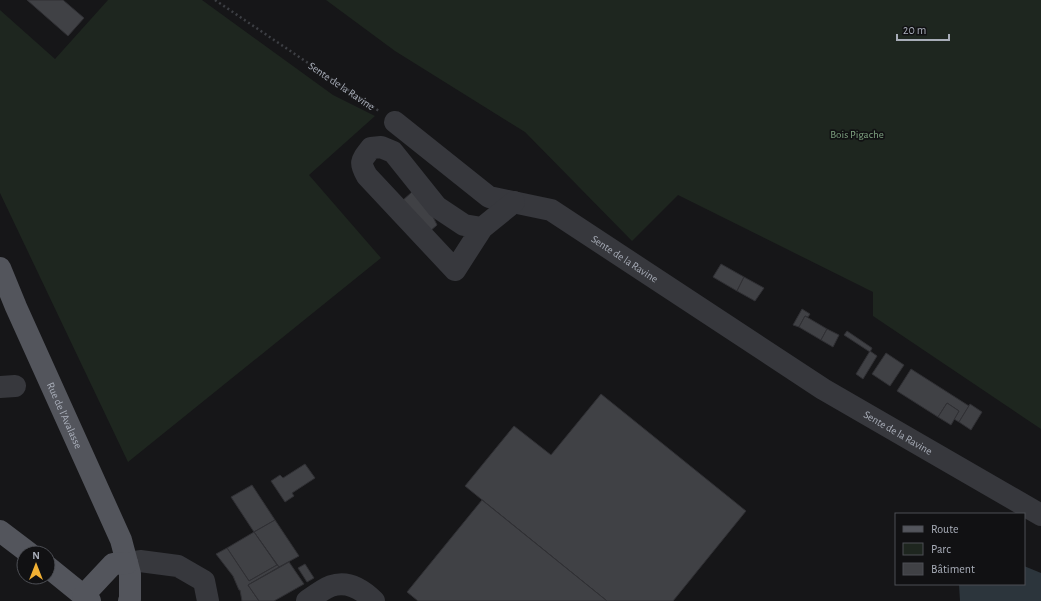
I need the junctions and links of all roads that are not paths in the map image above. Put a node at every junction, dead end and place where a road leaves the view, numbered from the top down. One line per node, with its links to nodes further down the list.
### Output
1 (395, 122): 2 (street, Sente de la Ravine)
2 (514, 202): 3 (street); 6 (street, Sente de la Ravine)
3 (482, 228): 3 (street)
4 (0, 268): 5 (main road, Rue de l'Avalasse)
5 (8, 306): 9 (main road, Rue de l'Avalasse)
6 (1041, 515)
7 (0, 531): 8 (main road)
8 (19, 545)
9 (127, 563): 11 (main road); 12 (main road, Rue de l'Avalasse); 13 (street)
10 (56, 573): 11 (main road)
11 (87, 598)
12 (129, 601)
13 (208, 601)
14 (307, 601): 15 (street)
15 (374, 601)

